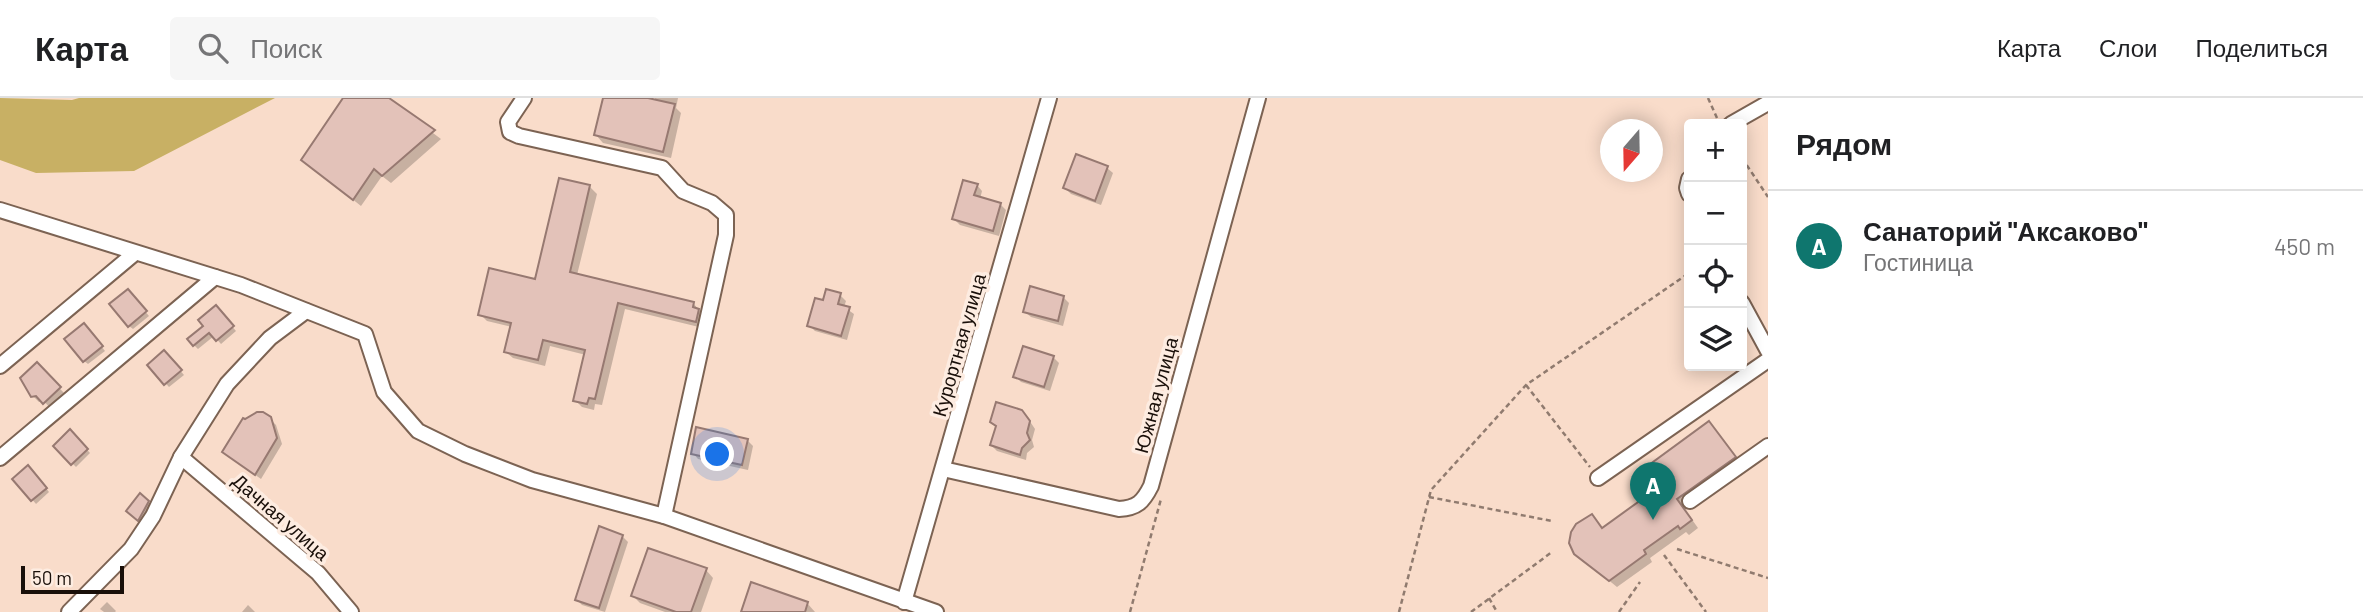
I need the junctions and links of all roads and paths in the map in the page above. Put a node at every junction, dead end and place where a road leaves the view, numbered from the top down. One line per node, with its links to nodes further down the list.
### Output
1 (524, 98): 27 (street)
2 (1049, 98): 23 (street, Курортная улица)
3 (1258, 98): 23 (street, Южная улица)
4 (1708, 98): 6 (path)
5 (1768, 103): 7 (street)
6 (1718, 119)
7 (1740, 119)
8 (1747, 166): 9 (path)
9 (1768, 197)
10 (0, 210): 11 (street)
11 (135, 253): 13 (street); 18 (street)
12 (1684, 276): 19 (path)
13 (215, 277): 15 (street); 22 (street)
14 (1745, 308): 16 (street)
15 (306, 311): 21 (street); 27 (street)
16 (1768, 351)
17 (1768, 360): 24 (street)
18 (0, 366)
19 (1527, 385): 24 (path); 25 (path)
20 (1768, 446): 26 (street)
21 (181, 457): 36 (street); 37 (street, Дачная улица)
22 (0, 458)
23 (943, 469): 35 (street, Курортная улица)
24 (1598, 478)
25 (1429, 497): 28 (path); 39 (path)
26 (1690, 501)
27 (664, 516): 35 (street)
28 (1552, 521)
29 (1677, 549): 32 (path)
30 (1552, 552): 34 (path)
31 (1664, 555): 43 (path)
32 (1768, 578)
33 (1640, 582): 42 (path)
34 (1489, 598): 40 (path); 41 (path)
35 (904, 602): 38 (street)
36 (69, 612)
37 (351, 612)
38 (936, 612)
39 (1399, 612)
40 (1471, 612)
41 (1497, 612)
42 (1619, 612)
43 (1706, 612)

